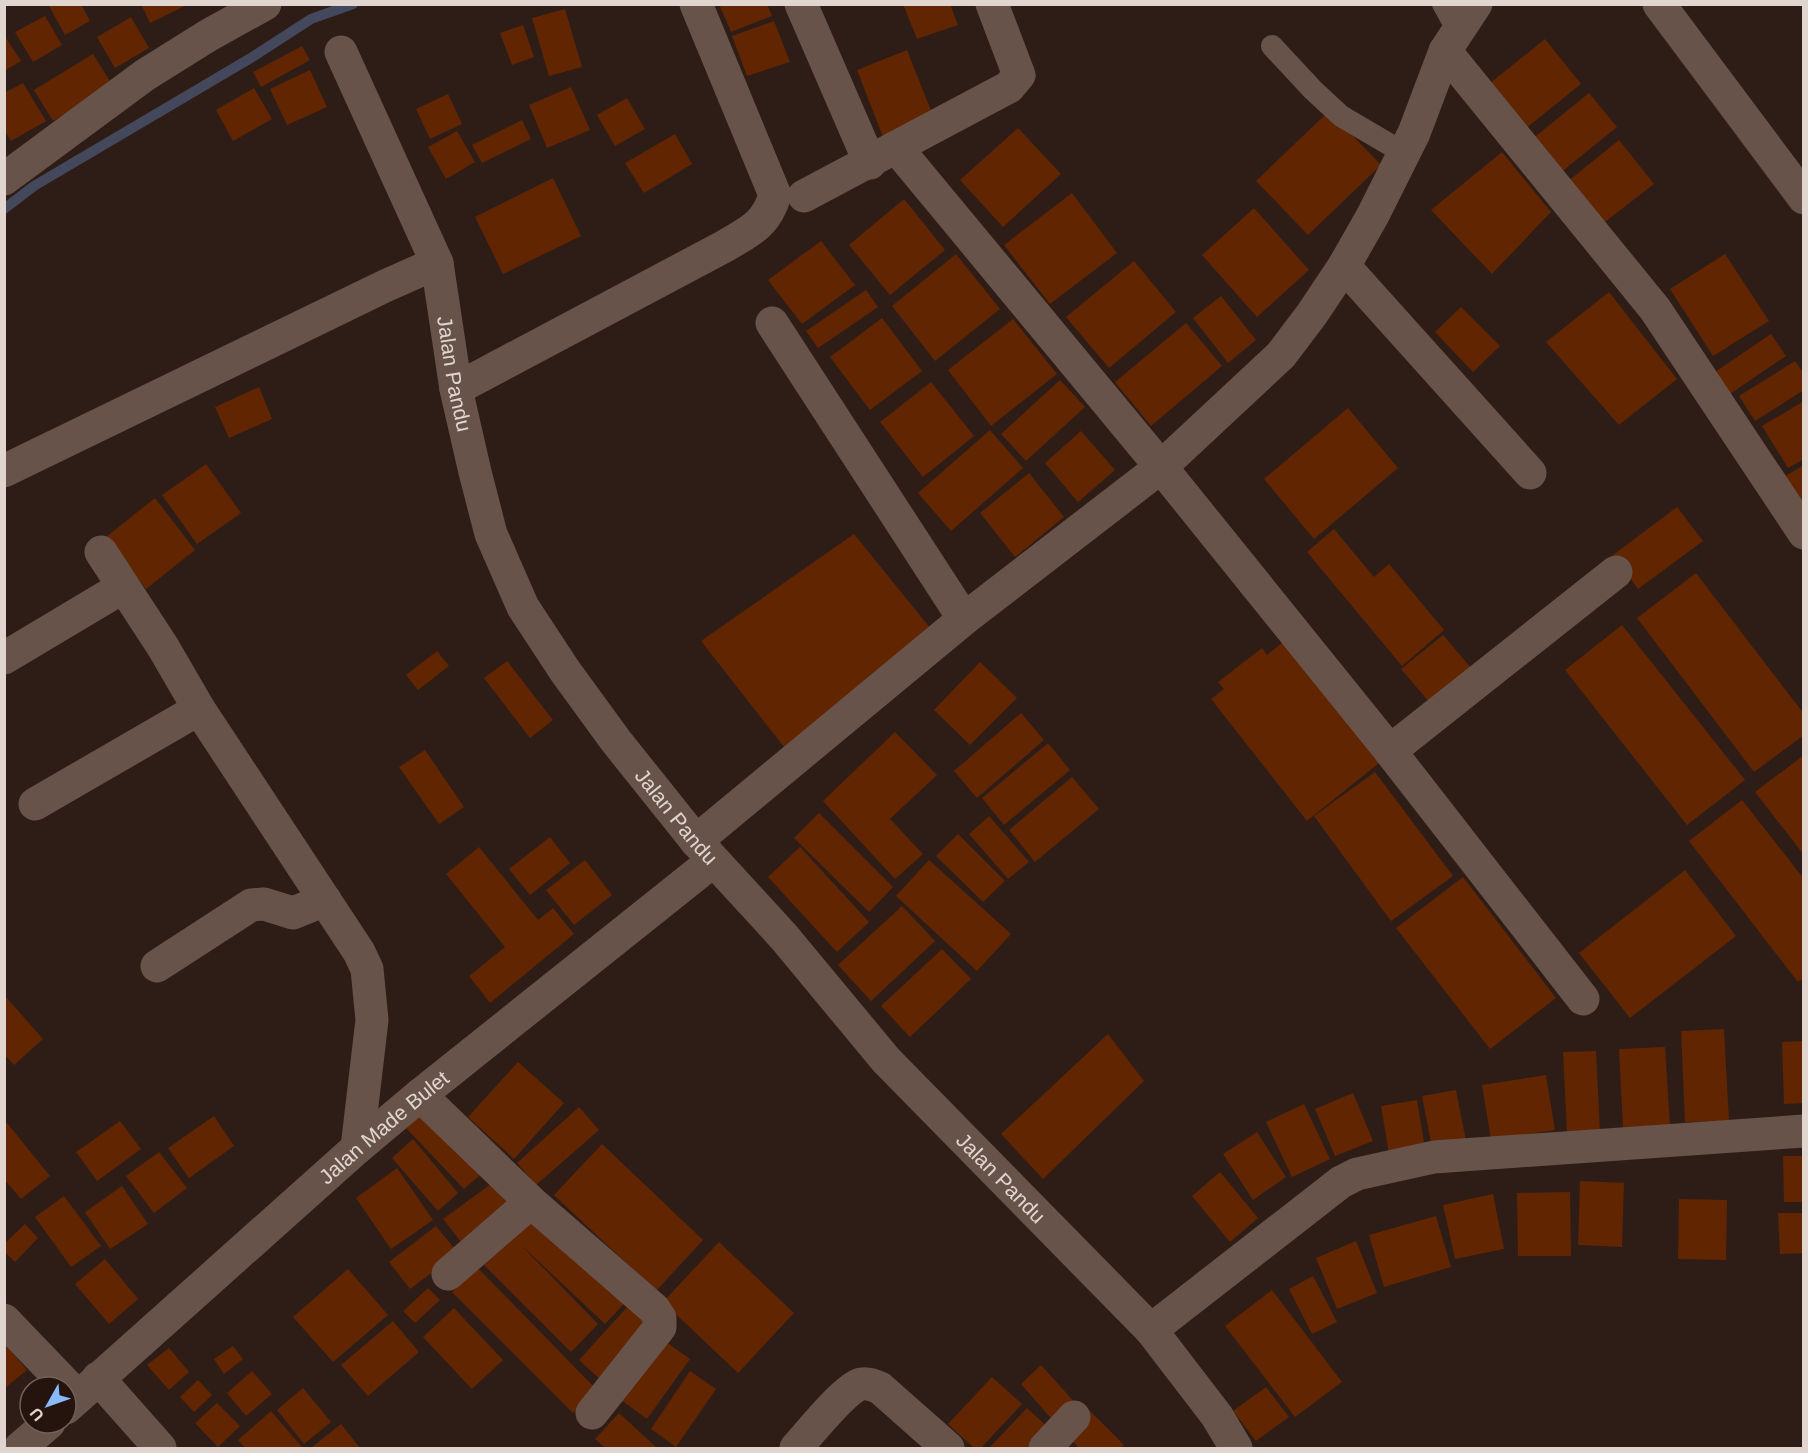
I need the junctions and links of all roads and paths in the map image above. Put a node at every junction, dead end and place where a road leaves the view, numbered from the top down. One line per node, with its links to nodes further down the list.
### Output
1 (265, 4): 12 (street)
2 (696, 4): 18 (street)
3 (801, 4): 11 (street)
4 (992, 4): 11 (street)
5 (1476, 4): 7 (street, Jalan Made Bulet)
6 (1659, 4): 14 (street)
7 (1448, 29): 10 (street, Jalan Made Bulet); 22 (street)
8 (1272, 46): 10 (lane)
9 (340, 52): 15 (street, Jalan Pandu)
10 (1404, 153): 16 (street, Jalan Made Bulet)
11 (883, 155): 13 (street); 19 (street)
12 (4, 179)
13 (804, 196)
14 (1803, 198)
15 (437, 263): 18 (street, Jalan Pandu); 20 (street)
16 (1344, 266): 19 (street, Jalan Made Bulet); 21 (street)
17 (772, 323): 26 (street)
18 (456, 389): 31 (street, Jalan Pandu)
19 (1161, 466): 26 (street, Jalan Made Bulet); 29 (street)
20 (4, 471)
21 (1530, 473)
22 (1803, 533)
23 (101, 552): 25 (street)
24 (1616, 572): 29 (street)
25 (123, 587): 27 (street); 28 (street)
26 (964, 619): 31 (street, Jalan Made Bulet)
27 (4, 658)
28 (199, 709): 30 (street); 32 (street)
29 (1390, 751): 34 (street)
30 (35, 804)
31 (704, 851): 35 (street, Jalan Made Bulet); 41 (street, Jalan Pandu)
32 (325, 900): 33 (street); 37 (street)
33 (157, 966)
34 (1583, 999)
35 (420, 1095): 37 (street, Jalan Made Bulet); 38 (street)
36 (1803, 1131): 41 (street)
37 (357, 1148): 42 (street, Jalan Made Bulet)
38 (531, 1202): 39 (street); 43 (street)
39 (448, 1274)
40 (4, 1320): 42 (street)
41 (1151, 1330): 51 (street, Jalan Pandu)
42 (81, 1394): 47 (street)
43 (592, 1413)
44 (1074, 1417): 50 (street)
45 (36, 1435): 46 (street)
46 (20, 1449)
47 (160, 1449)
48 (796, 1449): 49 (street)
49 (948, 1449)
50 (1045, 1449)
51 (1236, 1449)

